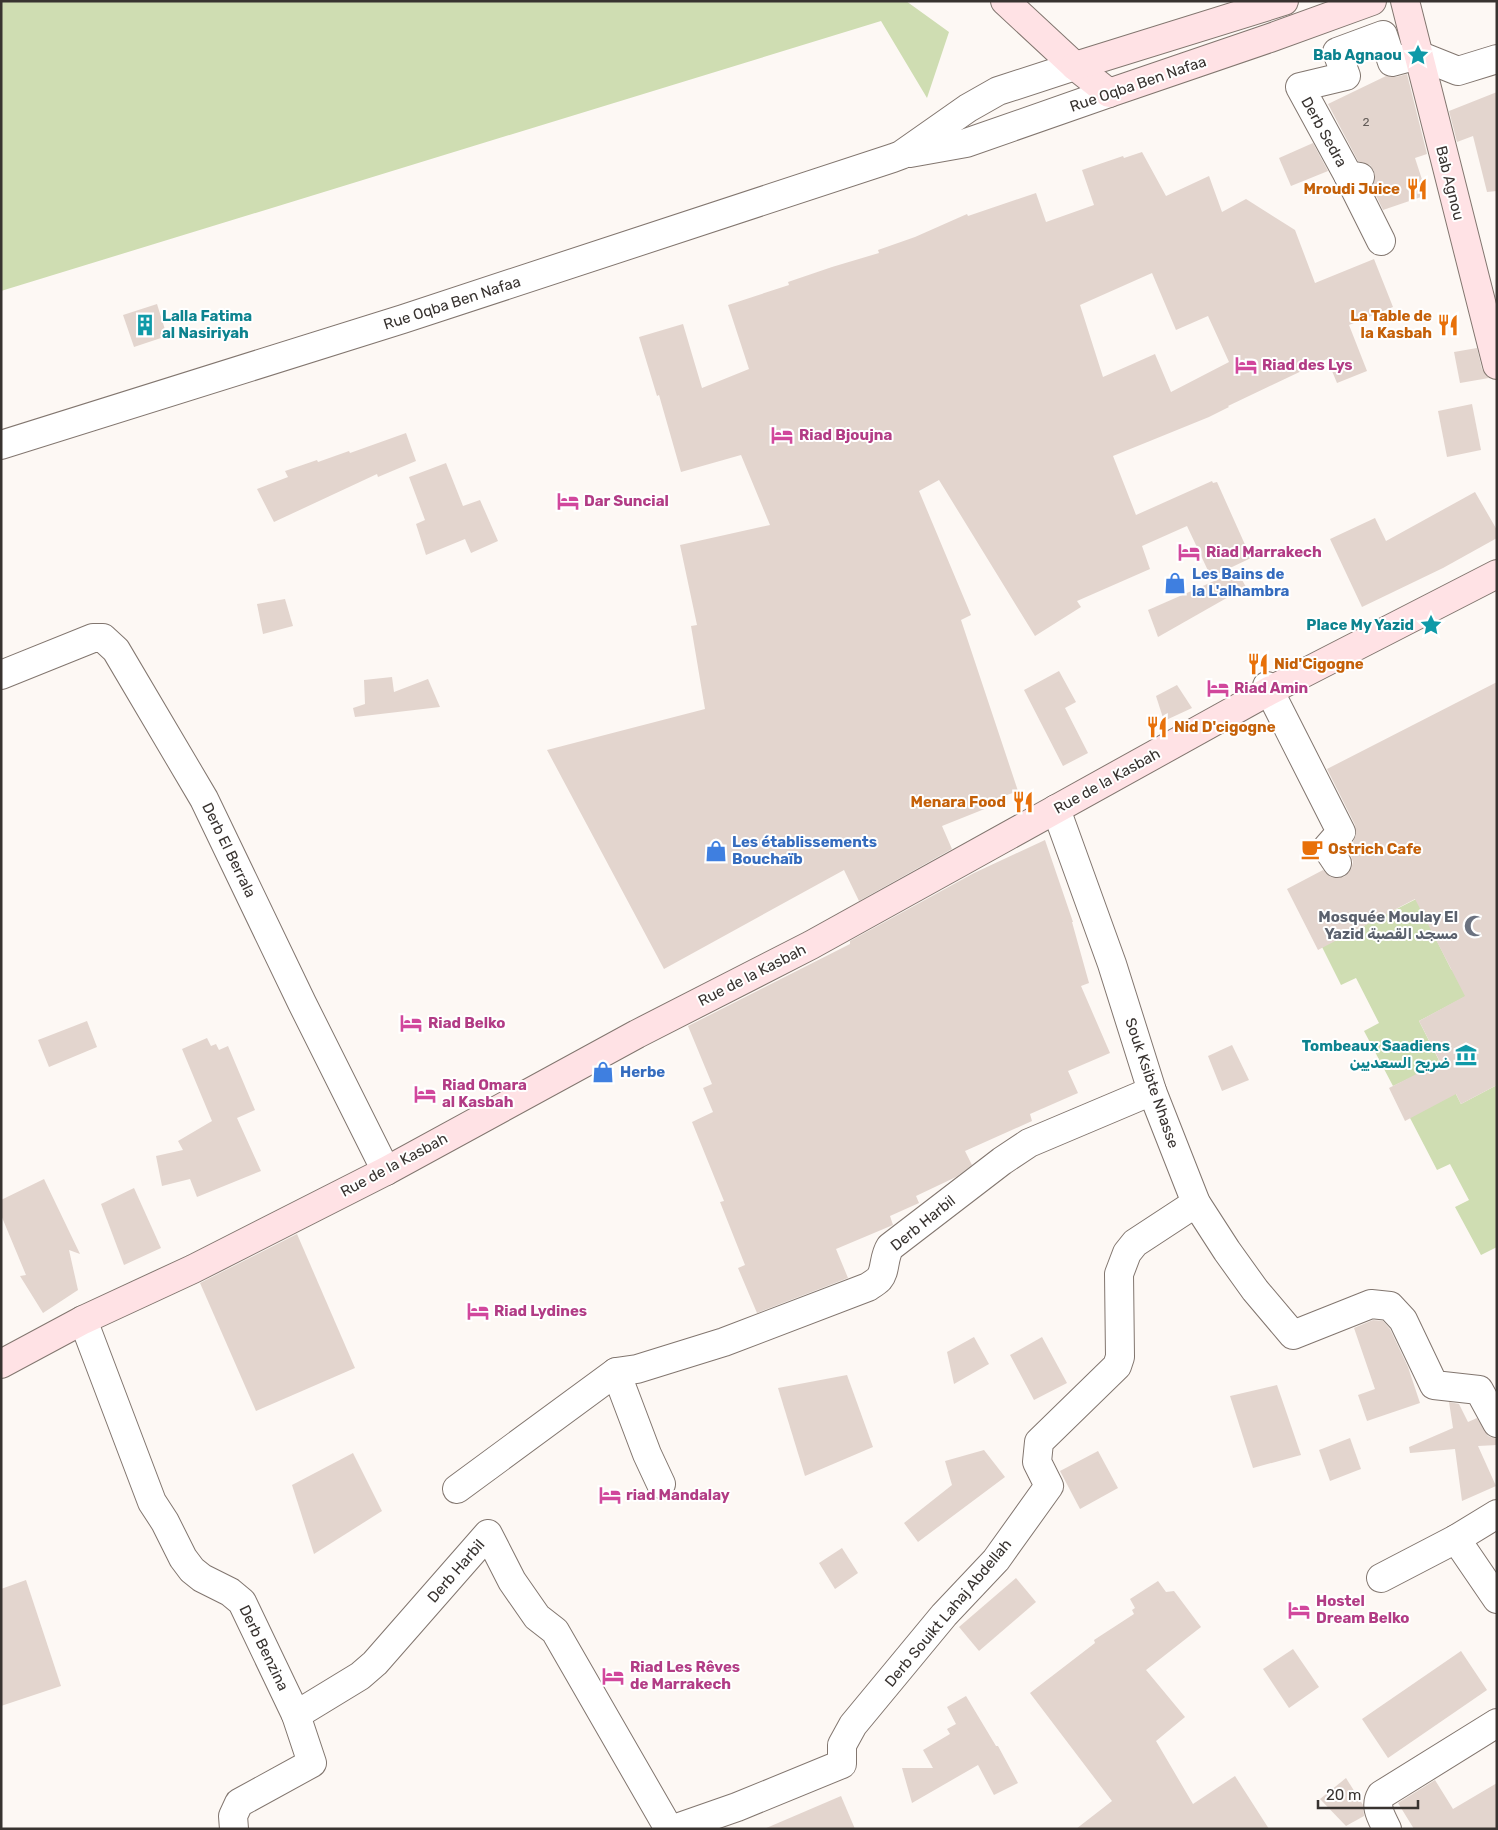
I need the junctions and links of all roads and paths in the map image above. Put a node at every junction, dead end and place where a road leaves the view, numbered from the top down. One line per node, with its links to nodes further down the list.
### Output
1 (1005, 1): 7 (street)
2 (1284, 1): 7 (street, Rue Oqba Ben Nafaa)
3 (1372, 1): 8 (street, Rue Oqba Ben Nafaa)
4 (1404, 1): 5 (street, Bab Agnou)
5 (1418, 54): 6 (street); 10 (street, Derb Sedra); 11 (street, Bab Agnou)
6 (1497, 59)
7 (1075, 66): 8 (street); 9 (street, Rue Oqba Ben Nafaa)
8 (1109, 93): 9 (street, Rue Oqba Ben Nafaa)
9 (901, 155): 12 (street, Rue Oqba Ben Nafaa)
10 (1381, 241)
11 (1497, 365)
12 (1, 445)
13 (1497, 574): 15 (street, Rue de la Kasbah)
14 (1, 675): 19 (street, Derb El Berrala)
15 (1268, 689): 16 (street, Rue de la Kasbah); 17 (street)
16 (1056, 809): 18 (street, Souk Ksibte Nhasse); 19 (street, Rue de la Kasbah)
17 (1337, 863)
18 (1152, 1091): 20 (street, Souk Ksibte Nhasse); 23 (street, Derb Harbil)
19 (386, 1171): 21 (street, Rue de la Kasbah)
20 (1196, 1203): 24 (street, Souk Ksibte Nhasse); 36 (street, Derb Souikt Lahaj Abdellah)
21 (82, 1320): 22 (street, Rue de la Kasbah); 32 (street, Derb Benzina)
22 (1, 1364)
23 (616, 1372): 26 (street); 27 (street)
24 (1488, 1385): 25 (street)
25 (1497, 1423)
26 (661, 1484)
27 (457, 1489)
28 (1497, 1514): 29 (street)
29 (1456, 1539): 30 (street); 31 (street)
30 (1381, 1578)
31 (1497, 1599)
32 (296, 1715): 34 (street, Derb Benzina); 35 (street, Derb Harbil)
33 (1497, 1723): 37 (street)
34 (234, 1829)
35 (669, 1829)
36 (674, 1829)
37 (1387, 1829)

